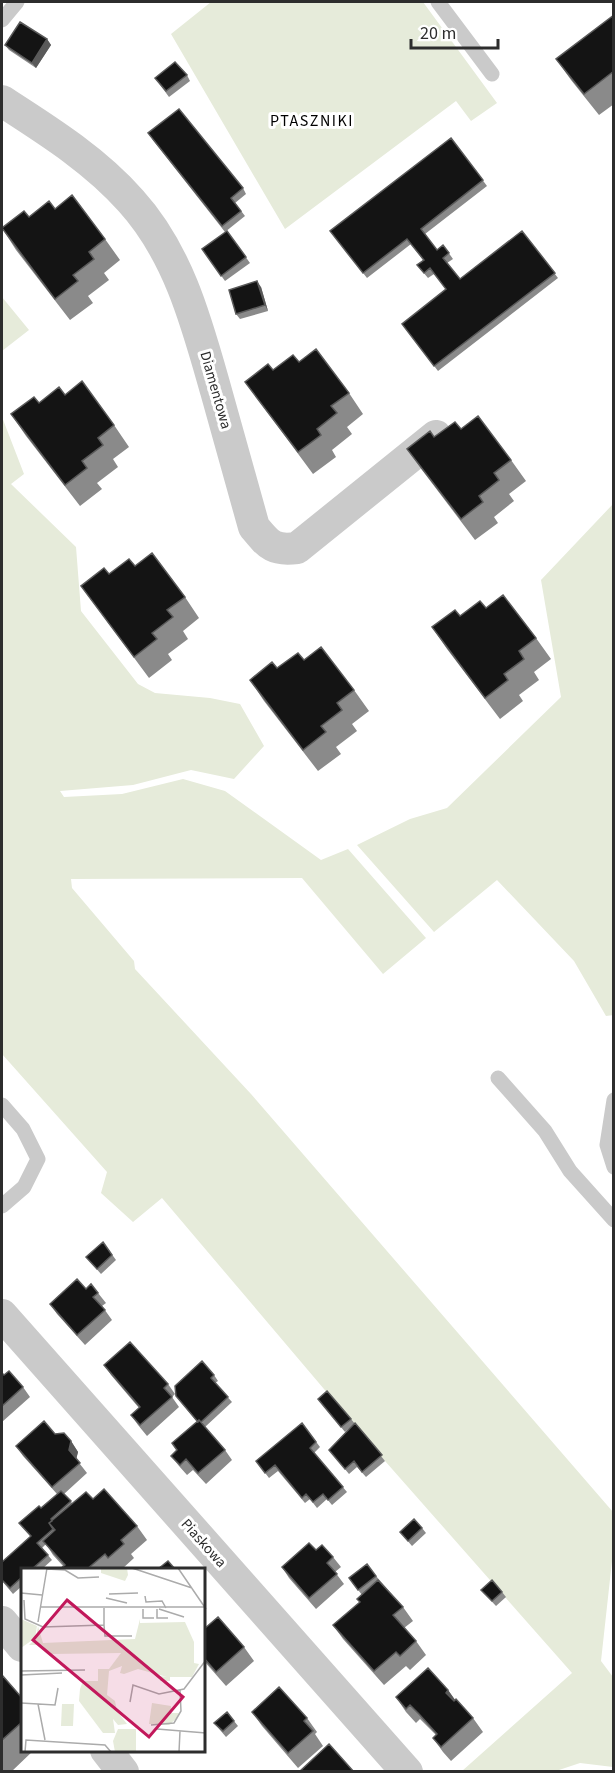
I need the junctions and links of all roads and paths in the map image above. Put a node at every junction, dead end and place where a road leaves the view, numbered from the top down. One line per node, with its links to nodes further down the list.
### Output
1 (17, 2): 3 (lane)
2 (438, 2): 4 (lane)
3 (2, 20)
4 (492, 74)
5 (2, 101): 6 (street, Diamentowa)
6 (436, 436)
7 (498, 1078): 12 (lane)
8 (614, 1100): 10 (lane)
9 (2, 1105): 11 (lane)
10 (614, 1167)
11 (2, 1206)
12 (614, 1220)
13 (2, 1315): 18 (street, Piaskowa)
14 (2, 1622): 15 (street)
15 (21, 1645)
16 (108, 1752): 17 (street)
17 (123, 1772)
18 (407, 1772)

